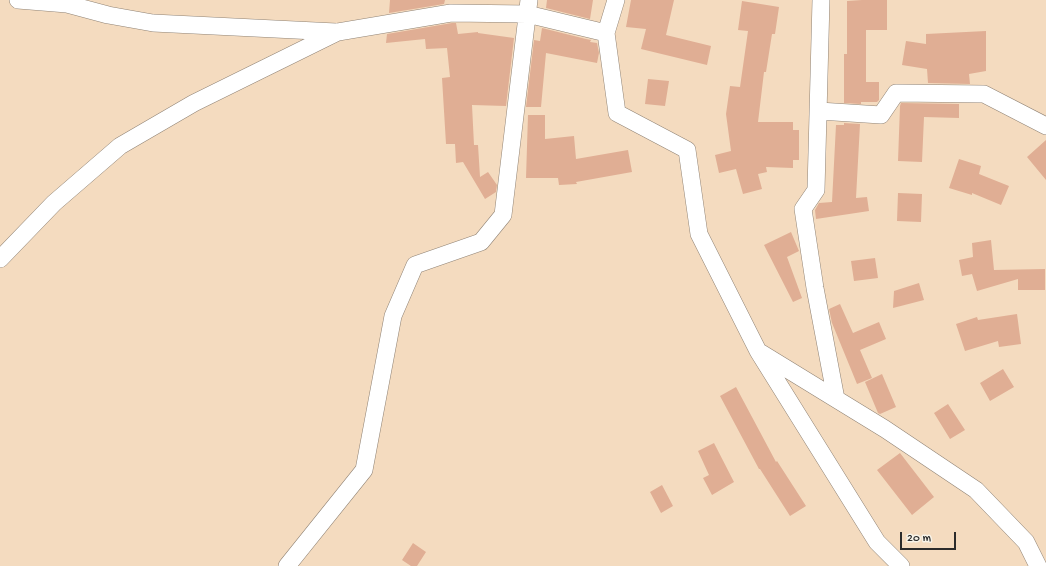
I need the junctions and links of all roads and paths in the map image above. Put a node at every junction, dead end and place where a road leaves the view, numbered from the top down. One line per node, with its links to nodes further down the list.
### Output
1 (18, 0): 5 (street)
2 (616, 0): 6 (street)
3 (821, 0): 7 (street)
4 (528, 7): 5 (street); 6 (street); 12 (street)
5 (338, 32): 9 (street)
6 (606, 33): 10 (street)
7 (819, 111): 8 (street); 11 (street)
8 (1046, 126)
9 (0, 259)
10 (758, 351): 11 (street); 13 (street)
11 (836, 399): 14 (street)
12 (287, 566)
13 (901, 566)
14 (1038, 566)

